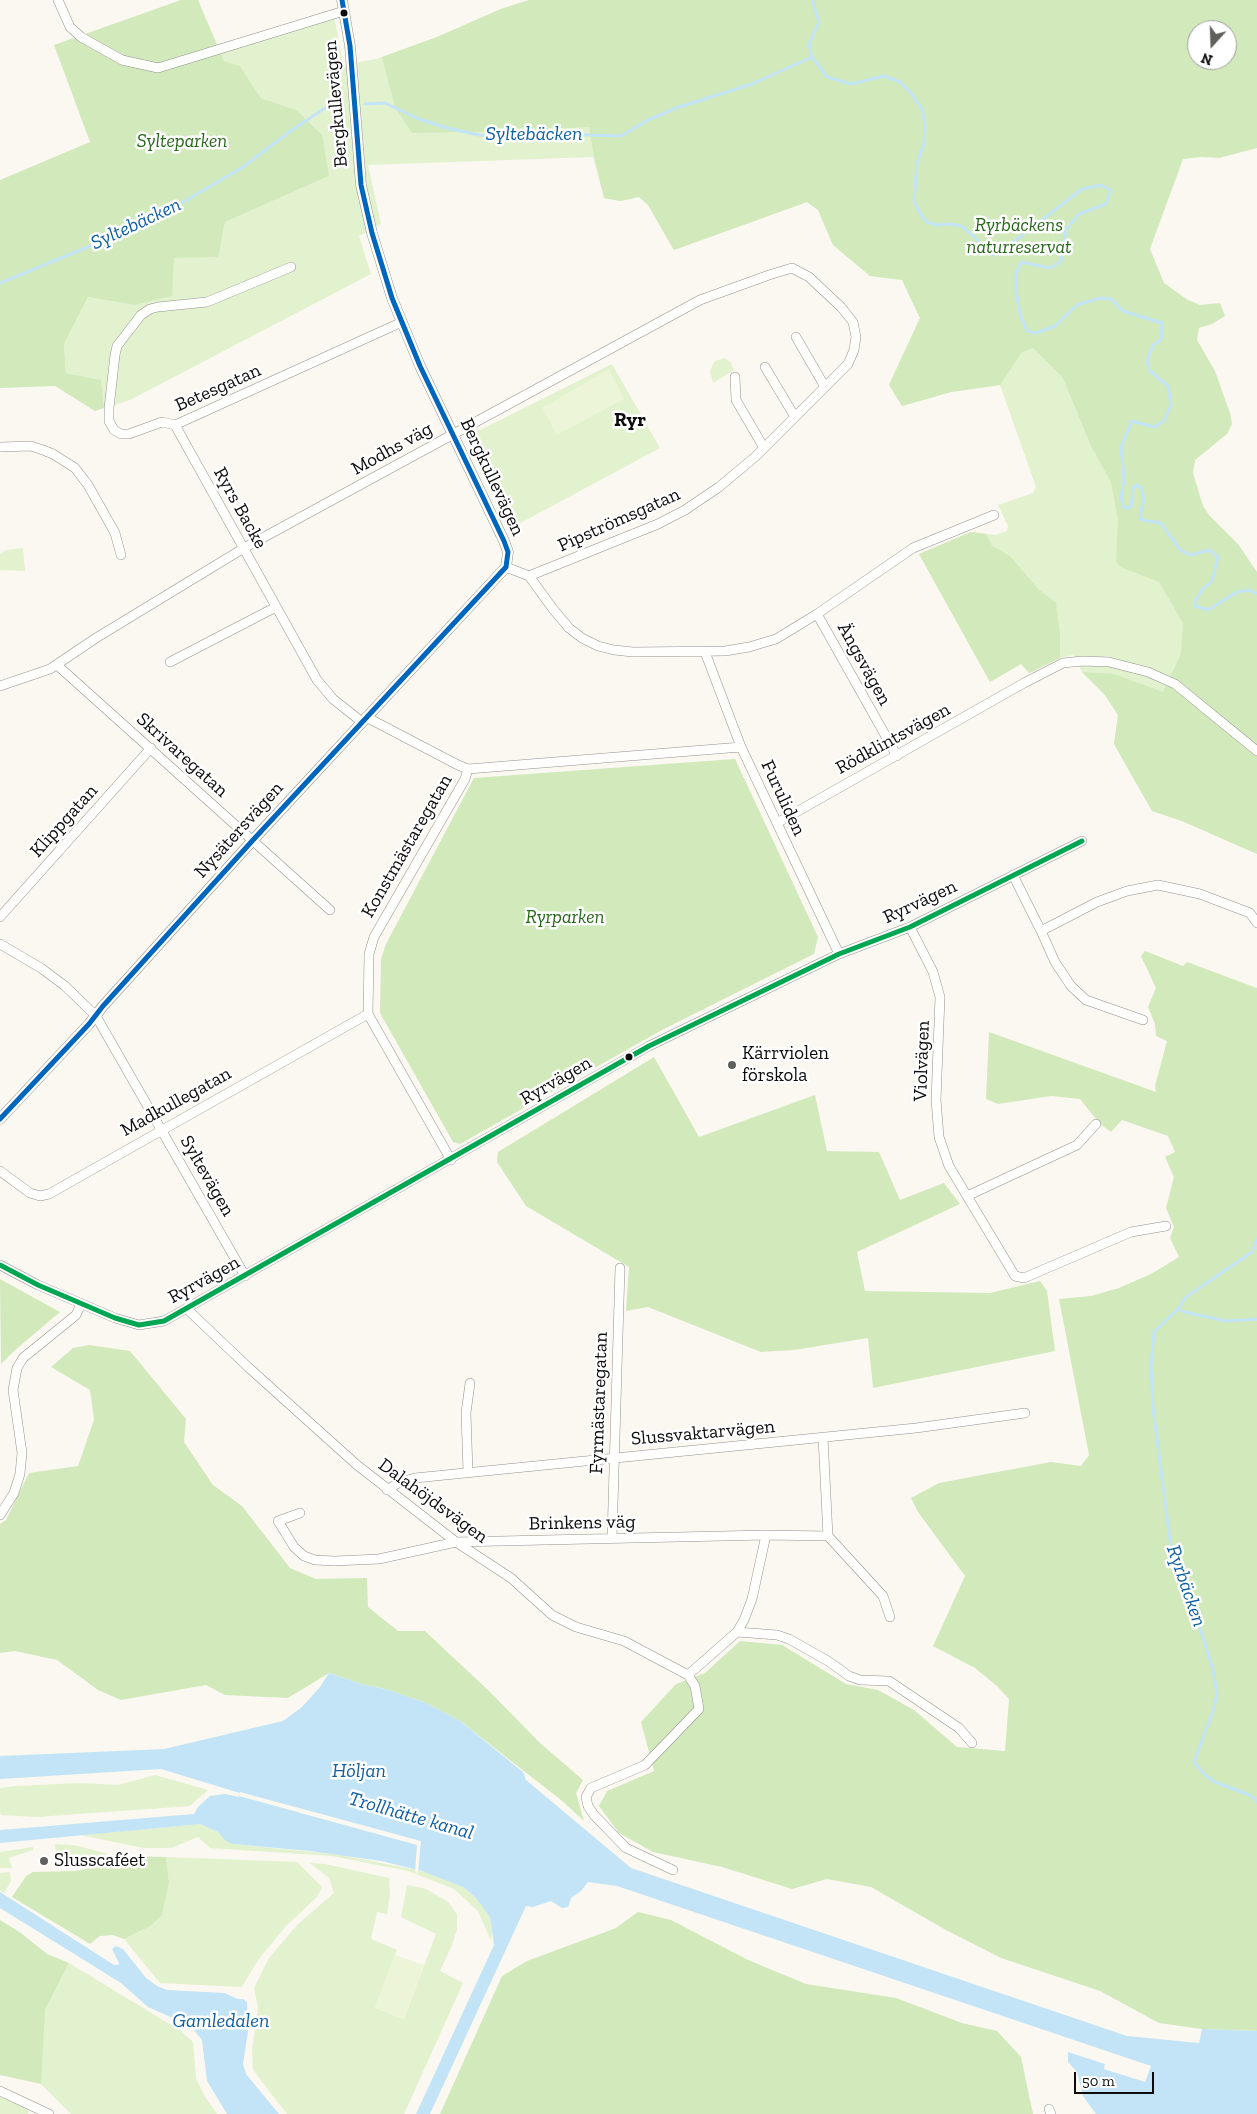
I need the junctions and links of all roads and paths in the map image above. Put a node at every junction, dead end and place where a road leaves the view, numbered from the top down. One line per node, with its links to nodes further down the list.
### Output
1 (58, 0): 2 (street, Bergkullevägen)
2 (343, 5): 4 (street, Bergkullevägen)
3 (290, 267): 11 (street, Betesgatan)
4 (402, 322): 11 (street, Betesgatan); 12 (street, Bergkullevägen)
5 (796, 337): 9 (street)
6 (854, 350): 9 (street, Pipströmsgatan); 12 (street, Modhs väg)
7 (766, 367): 10 (street)
8 (735, 377): 14 (street)
9 (825, 387): 10 (street, Pipströmsgatan)
10 (795, 417): 14 (street, Pipströmsgatan)
11 (175, 425): 16 (street, Ryrs Backe)
12 (453, 433): 16 (street, Modhs väg); 18 (street, Bergkullevägen)
13 (0, 447): 17 (street)
14 (764, 448): 19 (street, Pipströmsgatan)
15 (994, 515): 21 (street)
16 (244, 548): 20 (street, Ryrs Backe); 24 (street, Modhs väg)
17 (121, 555)
18 (506, 567): 19 (street, Bergkullevägen); 26 (street, Nysätersvägen)
19 (529, 576): 22 (street)
20 (276, 607): 23 (street); 26 (street, Ryrs Backe)
21 (817, 614): 22 (street); 30 (street, Ängsvägen)
22 (704, 652): 27 (street, Furuliden)
23 (170, 662)
24 (57, 664): 25 (street, Modhs väg); 28 (street, Skrivaregatan)
25 (0, 686)
26 (364, 720): 31 (street, Ryrs Backe); 33 (street, Nysätersvägen)
27 (741, 746): 31 (street, Konstmästaregatan); 32 (street, Furuliden)
28 (151, 748): 33 (street, Skrivaregatan); 37 (street, Klippgatan)
29 (1257, 751): 30 (street, Rödklintsvägen)
30 (897, 756): 32 (street, Rödklintsvägen)
31 (468, 769): 43 (street, Konstmästaregatan)
32 (777, 823): 42 (street, Furuliden)
33 (253, 840): 36 (street, Skrivaregatan); 44 (street, Nysätersvägen)
34 (1082, 841): 35 (street, Ryrvägen)
35 (1012, 875): 39 (street, Ryrvägen); 40 (street)
36 (330, 910)
37 (0, 917)
38 (1257, 923): 40 (street)
39 (910, 926): 42 (street, Ryrvägen); 51 (street, Violvägen)
40 (1041, 930): 45 (street)
41 (0, 944): 44 (street, Syltevägen)
42 (839, 954): 49 (street, Ryrvägen)
43 (368, 1014): 48 (street, Madkullegatan); 49 (street)
44 (96, 1016): 46 (street, Nysätersvägen); 48 (street, Syltevägen)
45 (1143, 1020)
46 (0, 1119)
47 (1096, 1124): 51 (street)
48 (161, 1129): 50 (street, Madkullegatan); 55 (street, Syltevägen)
49 (451, 1160): 55 (street, Ryrvägen)
50 (0, 1171)
51 (967, 1196): 52 (street, Violvägen)
52 (1166, 1226)
53 (0, 1265): 56 (street, Ryrvägen)
54 (620, 1268): 61 (street, Fyrmästaregatan)
55 (245, 1276): 57 (street, Ryrvägen)
56 (81, 1304): 57 (street, Ryrvägen); 65 (street)
57 (187, 1309): 63 (street, Dalahöjdsvägen)
58 (470, 1382): 62 (street)
59 (1025, 1413): 60 (street, Slussvaktarvägen)
60 (823, 1438): 61 (street, Slussvaktarvägen); 67 (street)
61 (614, 1458): 62 (street, Slussvaktarvägen); 68 (street, Fyrmästaregatan)
62 (468, 1472): 63 (street, Slussvaktarvägen)
63 (387, 1490): 69 (street, Dalahöjdsvägen)
64 (300, 1514): 69 (street, Brinkens väg)
65 (0, 1515)
66 (766, 1535): 67 (street, Brinkens väg); 68 (street, Brinkens väg); 71 (street)
67 (828, 1536): 70 (street)
68 (612, 1538): 69 (street, Brinkens väg)
69 (456, 1542): 72 (street, Dalahöjdsvägen)
70 (890, 1617)
71 (737, 1632): 72 (street); 73 (street)
72 (688, 1674): 74 (street)
73 (972, 1743)
74 (673, 1870)
75 (0, 2090): 76 (street)
76 (49, 2114)

